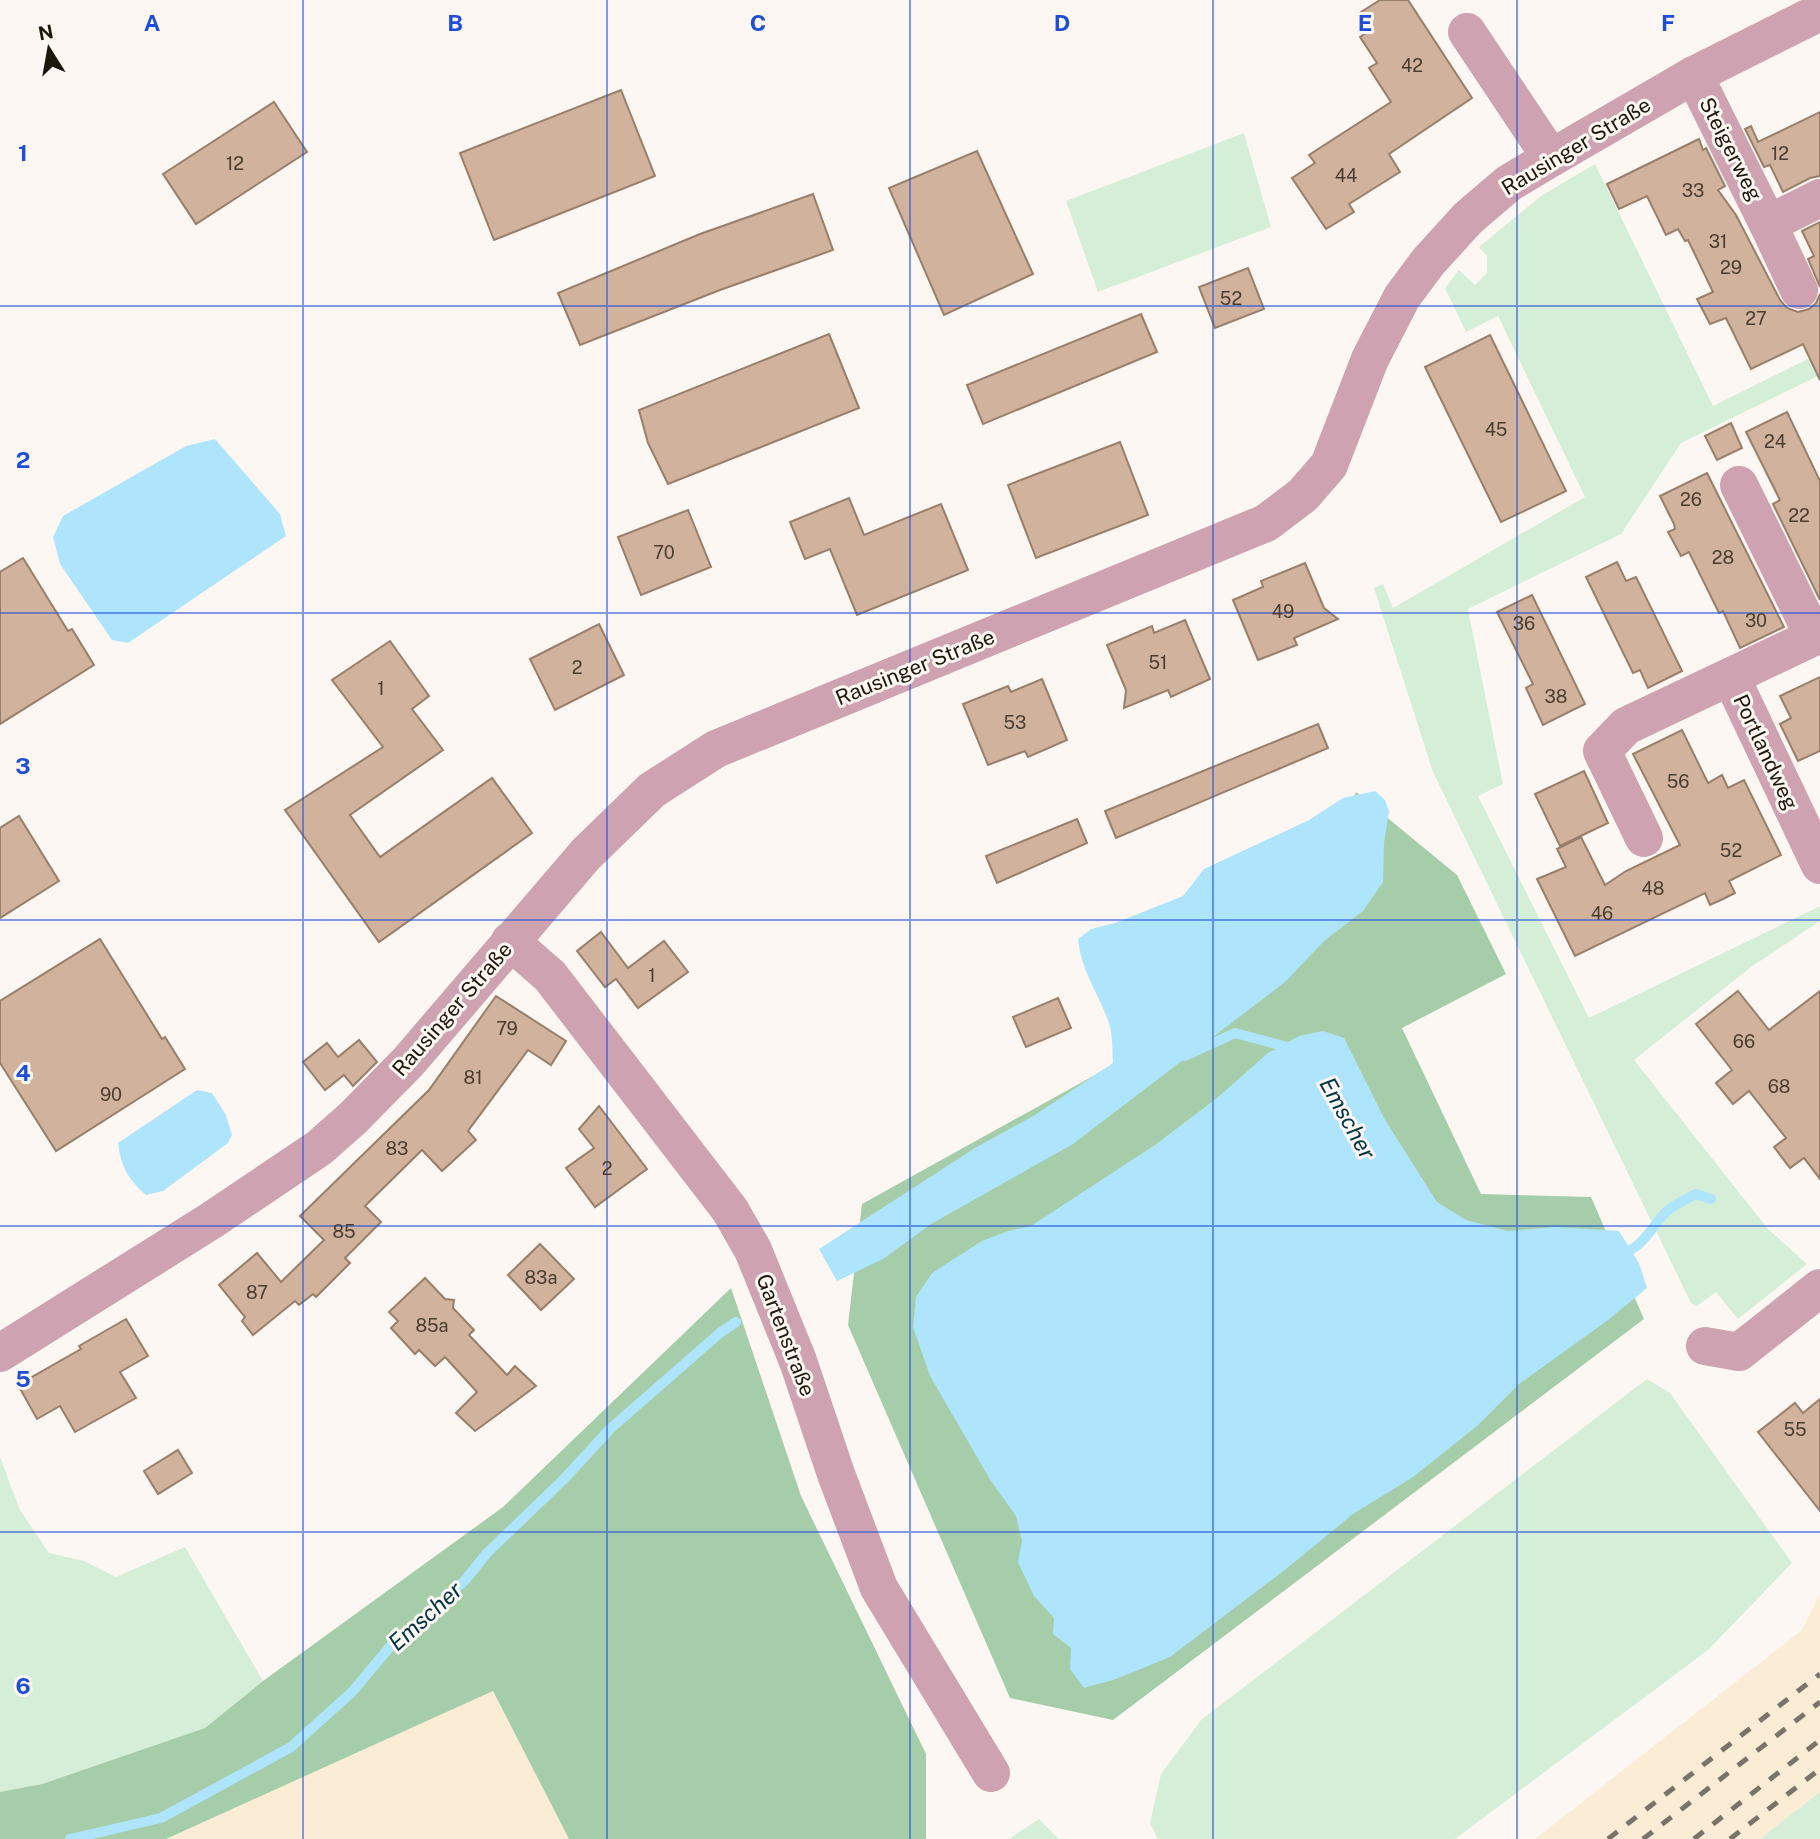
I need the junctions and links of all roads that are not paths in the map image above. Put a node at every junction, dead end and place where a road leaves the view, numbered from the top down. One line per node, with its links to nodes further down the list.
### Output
1 (1820, 12): 3 (street, Rausinger Straße)
2 (1467, 32): 4 (street)
3 (1694, 75): 4 (street, Rausinger Straße); 6 (street, Steigerweg)
4 (1551, 158): 13 (street, Rausinger Straße)
5 (1820, 198): 6 (street, Steigerweg)
6 (1768, 223): 7 (street, Steigerweg)
7 (1799, 290)
8 (1739, 485): 9 (street, Portlandweg)
9 (1817, 636): 10 (street, Portlandweg)
10 (1731, 677): 11 (street, Portlandweg); 12 (street, Portlandweg)
11 (1644, 838)
12 (1820, 864)
13 (510, 942): 16 (street, Rausinger Straße); 17 (street, Gartenstraße)
14 (1820, 1288): 15 (street)
15 (1705, 1346)
16 (0, 1353)
17 (990, 1773)

